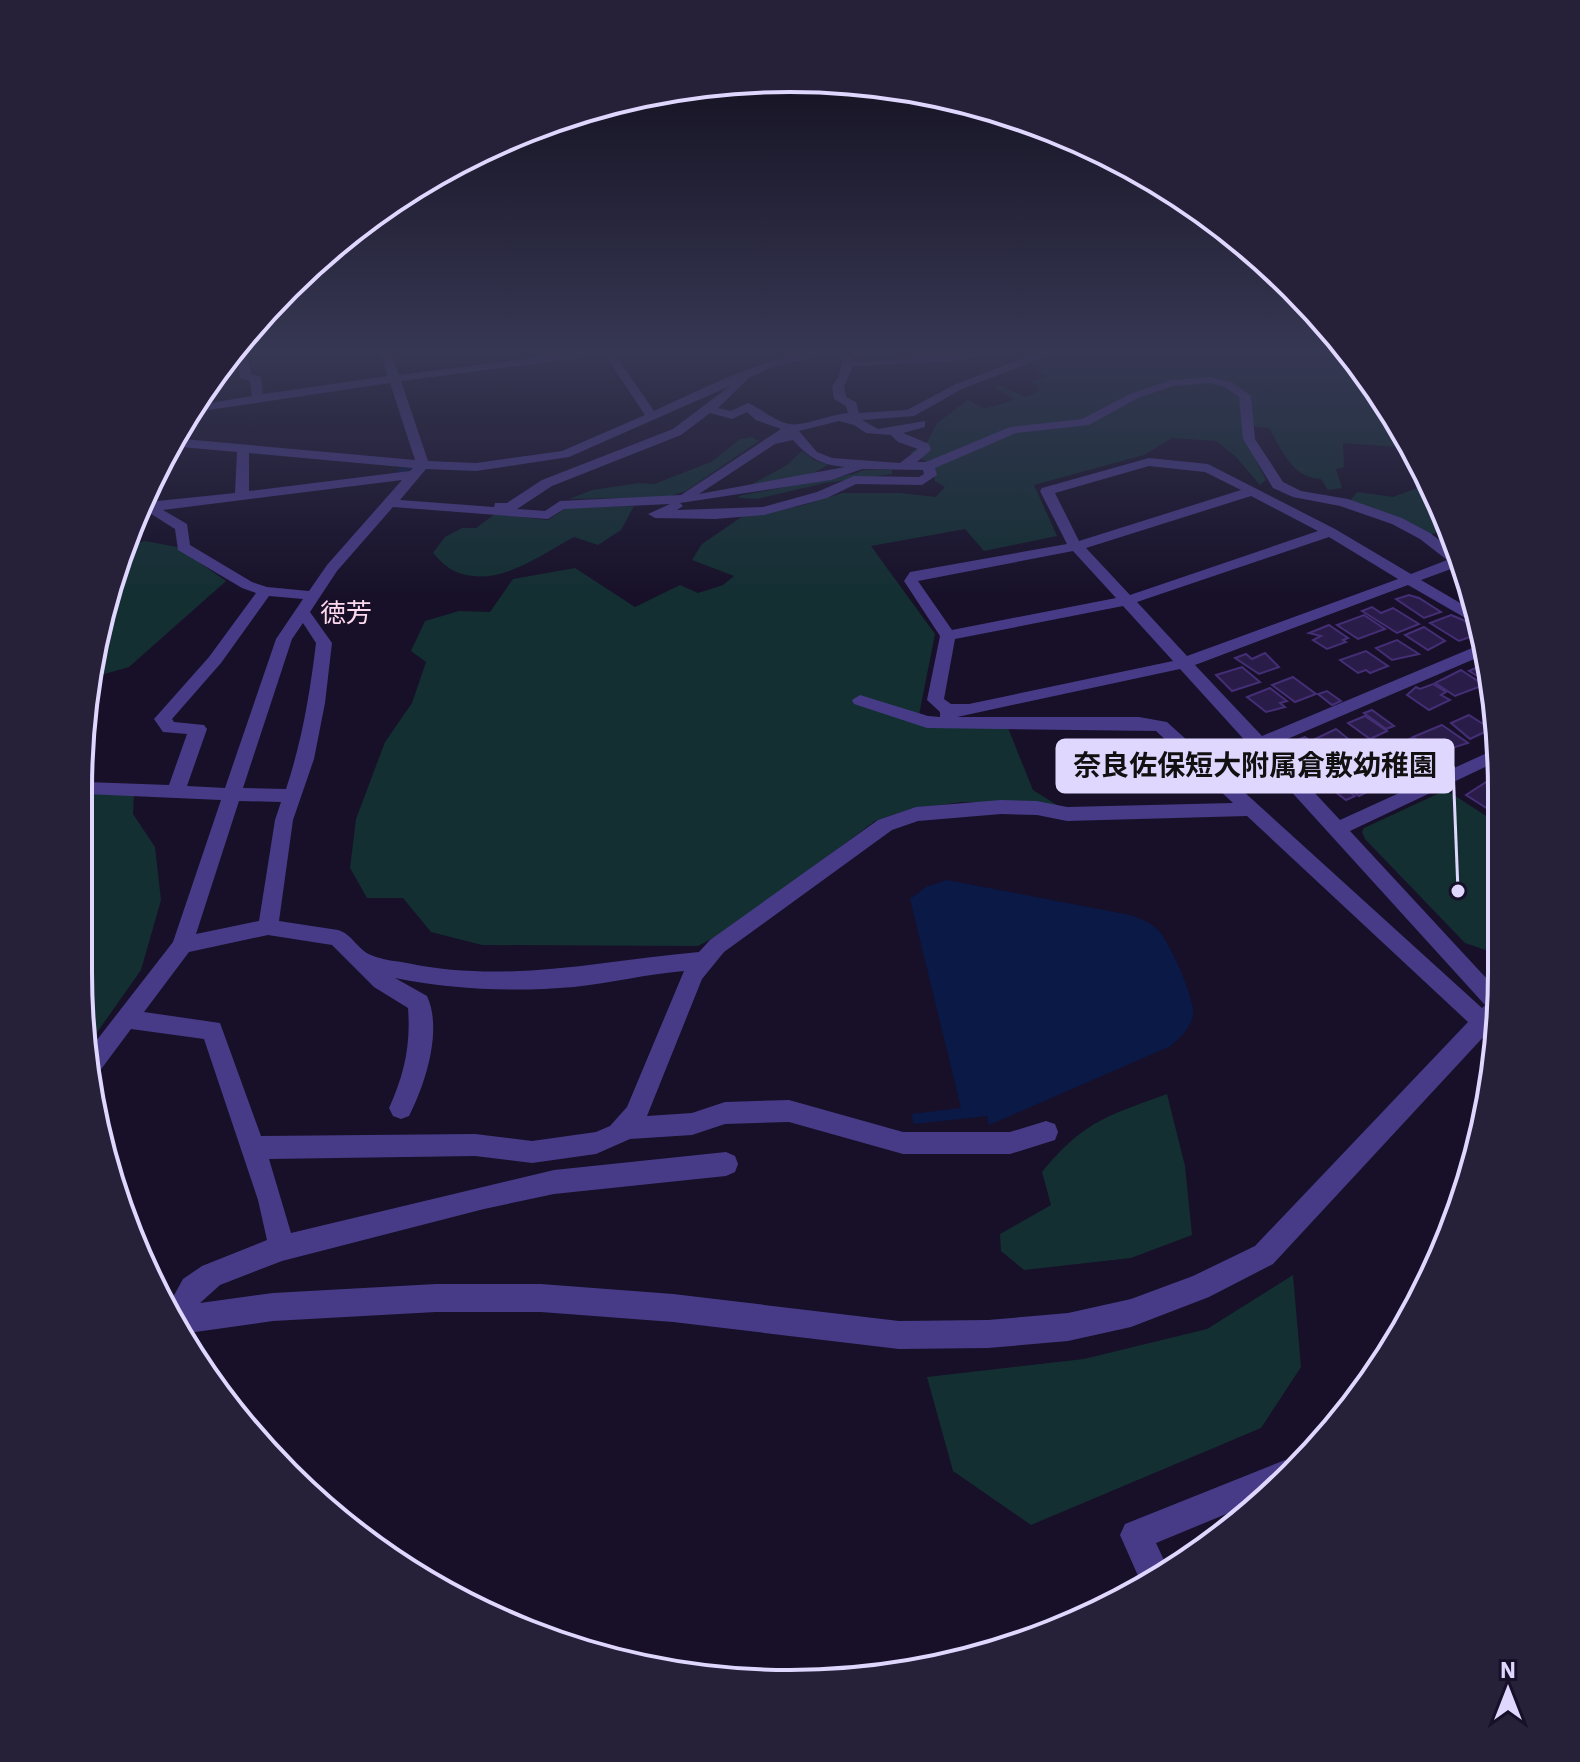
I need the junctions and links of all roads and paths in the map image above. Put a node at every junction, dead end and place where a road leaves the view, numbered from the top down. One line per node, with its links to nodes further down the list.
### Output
1 (409, 431): 18 (street)
2 (613, 431): 18 (street)
3 (667, 431): 10 (street)
4 (675, 431): 10 (street)
5 (788, 431): 11 (street)
6 (876, 431): 9 (street)
7 (1011, 431): 17 (street)
8 (1248, 431): 28 (street)
9 (895, 432): 16 (street)
10 (671, 434): 13 (street); 23 (street)
11 (773, 440): 15 (street); 22 (street)
12 (185, 443): 14 (street)
13 (689, 444)
14 (243, 449): 18 (street); 20 (street)
15 (860, 466): 16 (street); 21 (street)
16 (903, 466): 17 (street)
17 (928, 466): 21 (street)
18 (418, 470): 20 (street); 23 (street)
19 (1253, 491): 26 (street); 27 (street); 27 (street)
20 (242, 496): 24 (street)
21 (701, 498): 22 (street)
22 (683, 499): 23 (street)
23 (394, 500): 33 (street)
24 (153, 505)
25 (152, 508): 31 (street)
26 (1330, 532): 30 (street); 32 (street)
27 (1077, 546): 32 (street); 35 (street)
28 (1445, 551)
29 (1450, 564): 30 (street)
30 (1409, 579): 34 (street); 37 (street)
31 (265, 591): 33 (street); 43 (street)
32 (1126, 601): 35 (street); 37 (street)
33 (307, 603): 44 (street); 45 (street)
34 (1465, 612)
35 (948, 636): 39 (street)
36 (1475, 652): 40 (street)
37 (1185, 663): 39 (street); 40 (street)
38 (860, 700): 39 (street)
39 (949, 716): 46 (street)
40 (1259, 744): 47 (street)
41 (1487, 759): 47 (street)
42 (92, 788): 43 (street)
43 (176, 790): 45 (street)
44 (293, 795): 45 (street); 48 (street)
45 (232, 797): 49 (street)
46 (1251, 809): 50 (street); 53 (street)
47 (1337, 829): 52 (street)
48 (268, 927): 49 (street); 51 (street)
49 (182, 945): 54 (street)
50 (705, 960): 51 (street); 58 (street)
51 (366, 963): 57 (street)
52 (1487, 999)
53 (1487, 1002)
54 (125, 1019): 56 (street); 60 (street)
55 (1487, 1019): 64 (street)
56 (97, 1056)
57 (401, 1108)
58 (624, 1128): 59 (street); 60 (street)
59 (1046, 1132)
60 (252, 1148): 62 (street)
61 (726, 1164): 62 (street)
62 (282, 1248): 63 (street)
63 (180, 1311)
64 (185, 1319)
65 (1266, 1483): 66 (street)
66 (1151, 1568)

